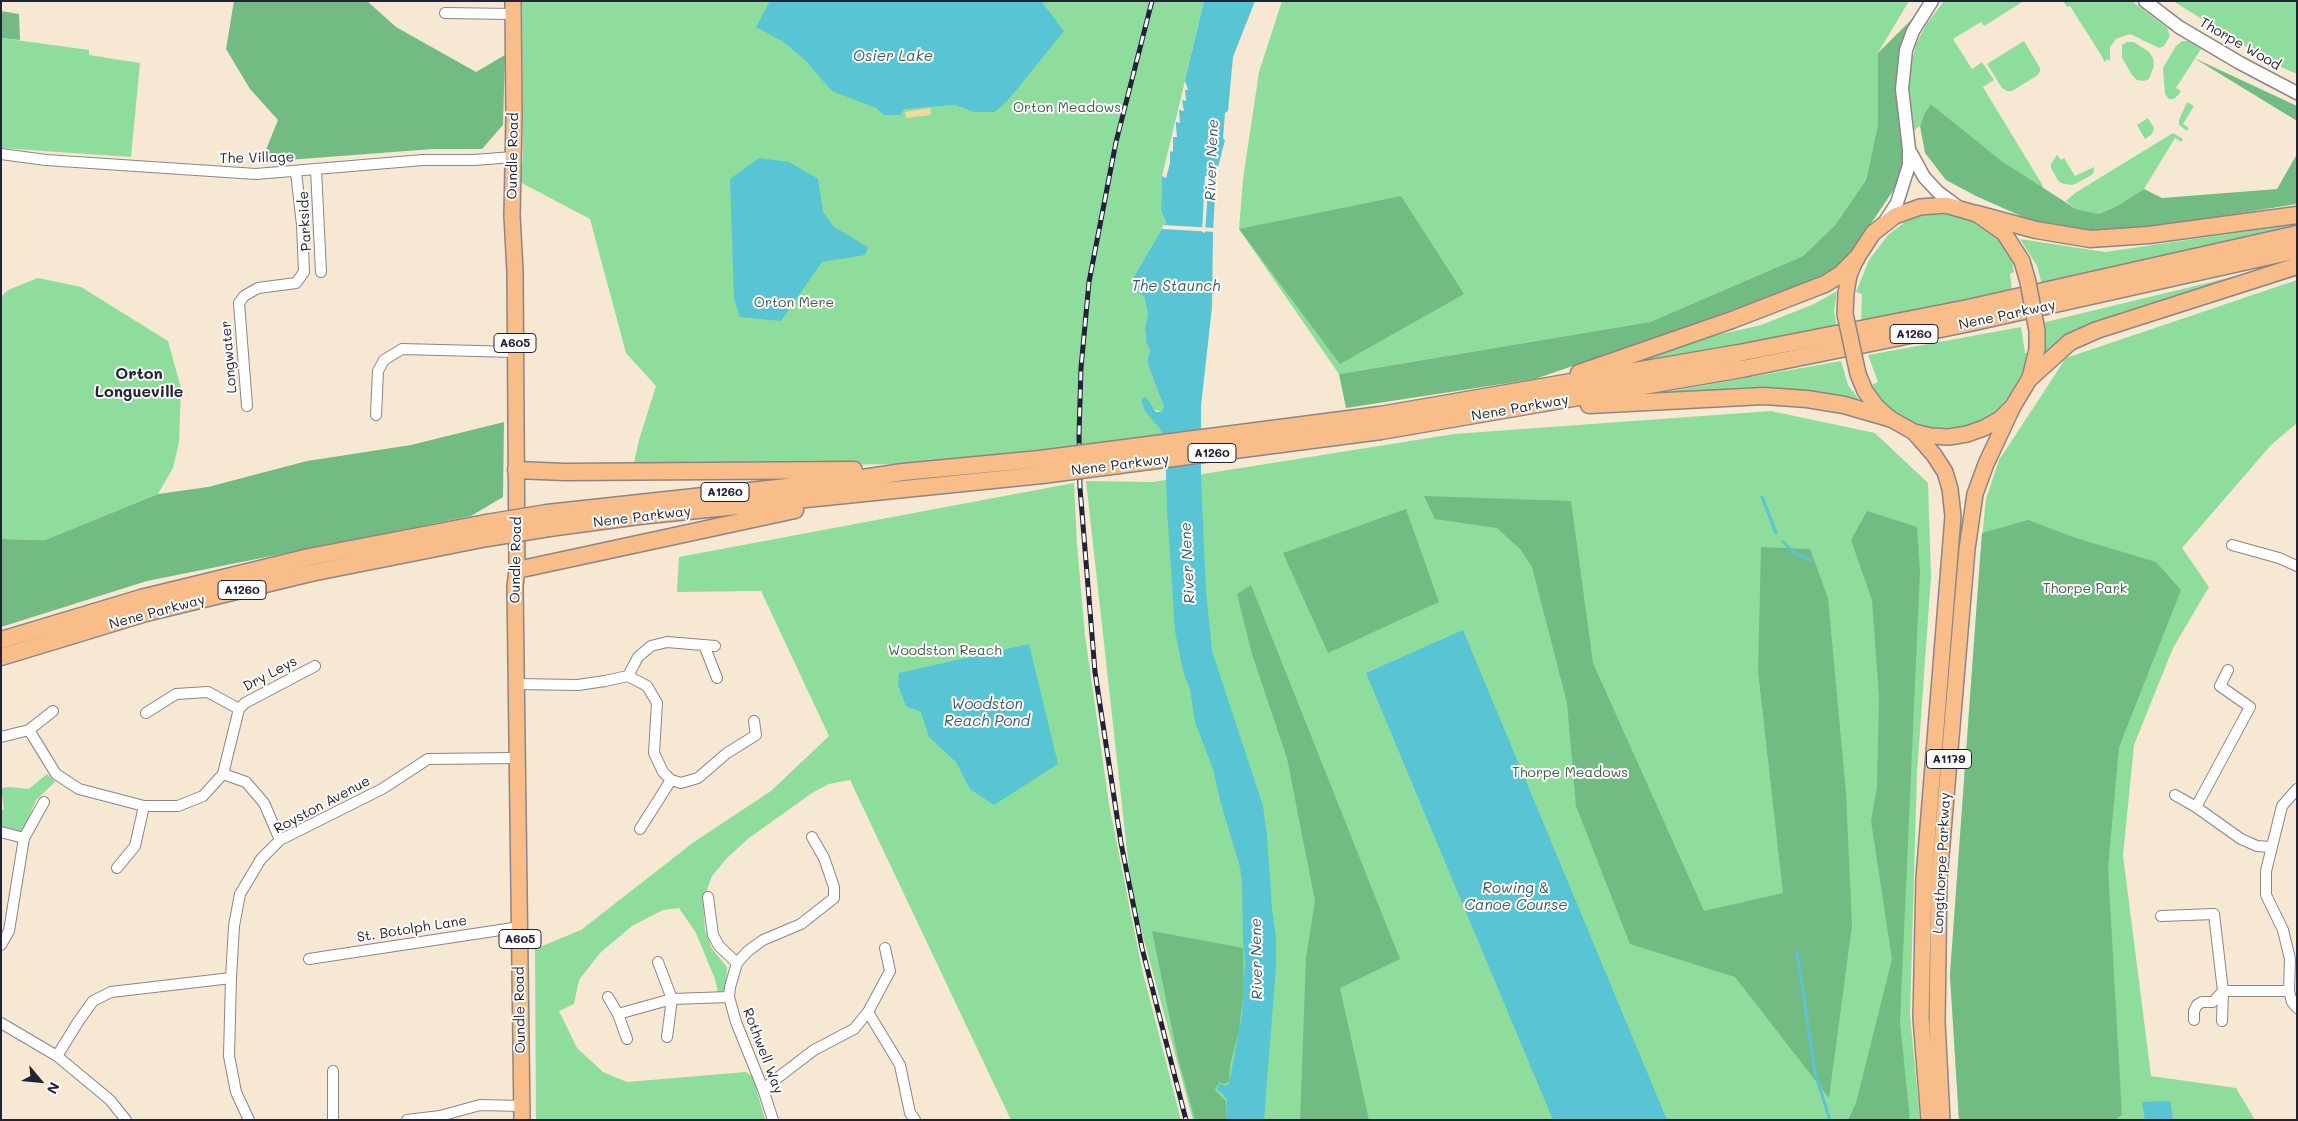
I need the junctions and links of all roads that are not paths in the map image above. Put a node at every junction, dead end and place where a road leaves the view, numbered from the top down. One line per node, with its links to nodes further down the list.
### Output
1 (1932, 1): 6 (street)
2 (2145, 1): 5 (street, Thorpe Wood)
3 (513, 8): 4 (street); 8 (main road, Oundle Road / A605)
4 (445, 13)
5 (2297, 93)
6 (1909, 149): 11 (street); 14 (street)
7 (1, 154): 10 (street, The Village)
8 (513, 157): 9 (street, The Village); 20 (main road, Oundle Road / A605)
9 (316, 170): 10 (street, The Village); 19 (street, Parkside)
10 (296, 172): 23 (street, Longwater)
11 (1959, 208): 12 (main road); 14 (main road)
12 (1977, 214): 13 (highway); 21 (main road, bridge)
13 (2297, 215)
14 (1884, 223): 17 (main road)
15 (2297, 234): 22 (highway, Nene Parkway / A1260)
16 (2297, 250): 25 (highway, Nene Parkway / A1260)
17 (1856, 259): 22 (highway); 27 (main road, bridge)
18 (2297, 266): 21 (highway)
19 (322, 272)
20 (515, 352): 26 (street); 31 (main road, Oundle Road / A605)
21 (2030, 378): 24 (main road)
22 (1535, 389): 28 (highway, Nene Parkway / A1260)
23 (247, 406)
24 (2013, 406): 29 (main road); 103 (main road, Longthorpe Parkway / A1179)
25 (1529, 407): 27 (highway); 28 (highway, Nene Parkway / A1260)
26 (376, 415)
27 (1889, 418): 29 (main road)
28 (1380, 423): 30 (highway, Nene Parkway / A1260, bridge)
29 (1914, 432): 102 (main road, Longthorpe Parkway / A1179)
30 (1041, 467): 32 (highway, Nene Parkway / A1260); 33 (highway, Nene Parkway / A1260)
31 (516, 470): 32 (highway); 38 (main road, Oundle Road / A605)
32 (903, 472): 34 (highway, Nene Parkway / A1260)
33 (900, 490): 34 (highway, Nene Parkway / A1260); 38 (highway)
34 (548, 521): 35 (highway, Nene Parkway / A1260, bridge)
35 (486, 531): 39 (highway, Nene Parkway / A1260); 42 (highway, Nene Parkway / A1260)
36 (2232, 544): 37 (street)
37 (2297, 566)
38 (517, 570): 47 (main road, Oundle Road / A605)
39 (1, 640)
40 (704, 645): 41 (street); 45 (street); 46 (street)
41 (715, 646)
42 (1, 657)
43 (315, 666): 48 (street, Dry Leys)
44 (2228, 670): 61 (street)
45 (628, 676): 47 (street); 56 (street)
46 (716, 678)
47 (516, 684): 54 (main road, Oundle Road / A605)
48 (239, 709): 50 (street, Dry Leys); 55 (street, Dry Leys)
49 (53, 711): 52 (street)
50 (146, 713)
51 (754, 721): 56 (street)
52 (29, 730): 53 (street); 60 (street, Dry Leys)
53 (1, 738)
54 (517, 758): 66 (street, Royston Avenue); 71 (main road, Oundle Road / A605)
55 (223, 774): 60 (street, Dry Leys); 66 (street)
56 (671, 780): 62 (street)
57 (2297, 788): 67 (street)
58 (2175, 795): 61 (street)
59 (44, 802): 65 (street)
60 (144, 806): 68 (street)
61 (2196, 807): 67 (street)
62 (640, 829)
63 (1, 832): 65 (street)
64 (812, 837): 77 (street)
65 (24, 838): 72 (street)
66 (280, 840): 78 (street, Royston Avenue)
67 (2271, 848): 79 (street)
68 (118, 868)
69 (708, 897): 77 (street)
70 (2162, 916): 80 (street)
71 (520, 927): 75 (street, St. Botolph Lane); 95 (main road, Oundle Road / A605)
72 (5, 930): 73 (street)
73 (1, 945)
74 (885, 948): 85 (street)
75 (309, 959)
76 (658, 962): 83 (street)
77 (737, 963): 82 (street, Rothwell Way)
78 (231, 978): 92 (street); 97 (street, Royston Avenue)
79 (2289, 990): 80 (street); 84 (street)
80 (2223, 991): 87 (street); 88 (street)
81 (608, 997): 86 (street)
82 (729, 997): 83 (street); 94 (street, Rothwell Way)
83 (672, 999): 86 (street); 90 (street)
84 (2297, 1008)
85 (868, 1012): 94 (street); 101 (street)
86 (618, 1014): 91 (street)
87 (2194, 1020)
88 (2222, 1021)
89 (1, 1023): 92 (street)
90 (667, 1037)
91 (627, 1039)
92 (57, 1056): 96 (street)
93 (333, 1071): 98 (street)
94 (763, 1089): 100 (street, Rothwell Way)
95 (522, 1113): 99 (street)
96 (126, 1120)
97 (249, 1120)
98 (333, 1120)
99 (407, 1120)
100 (773, 1120)
101 (914, 1120)
102 (1929, 1120)
103 (1942, 1120)

